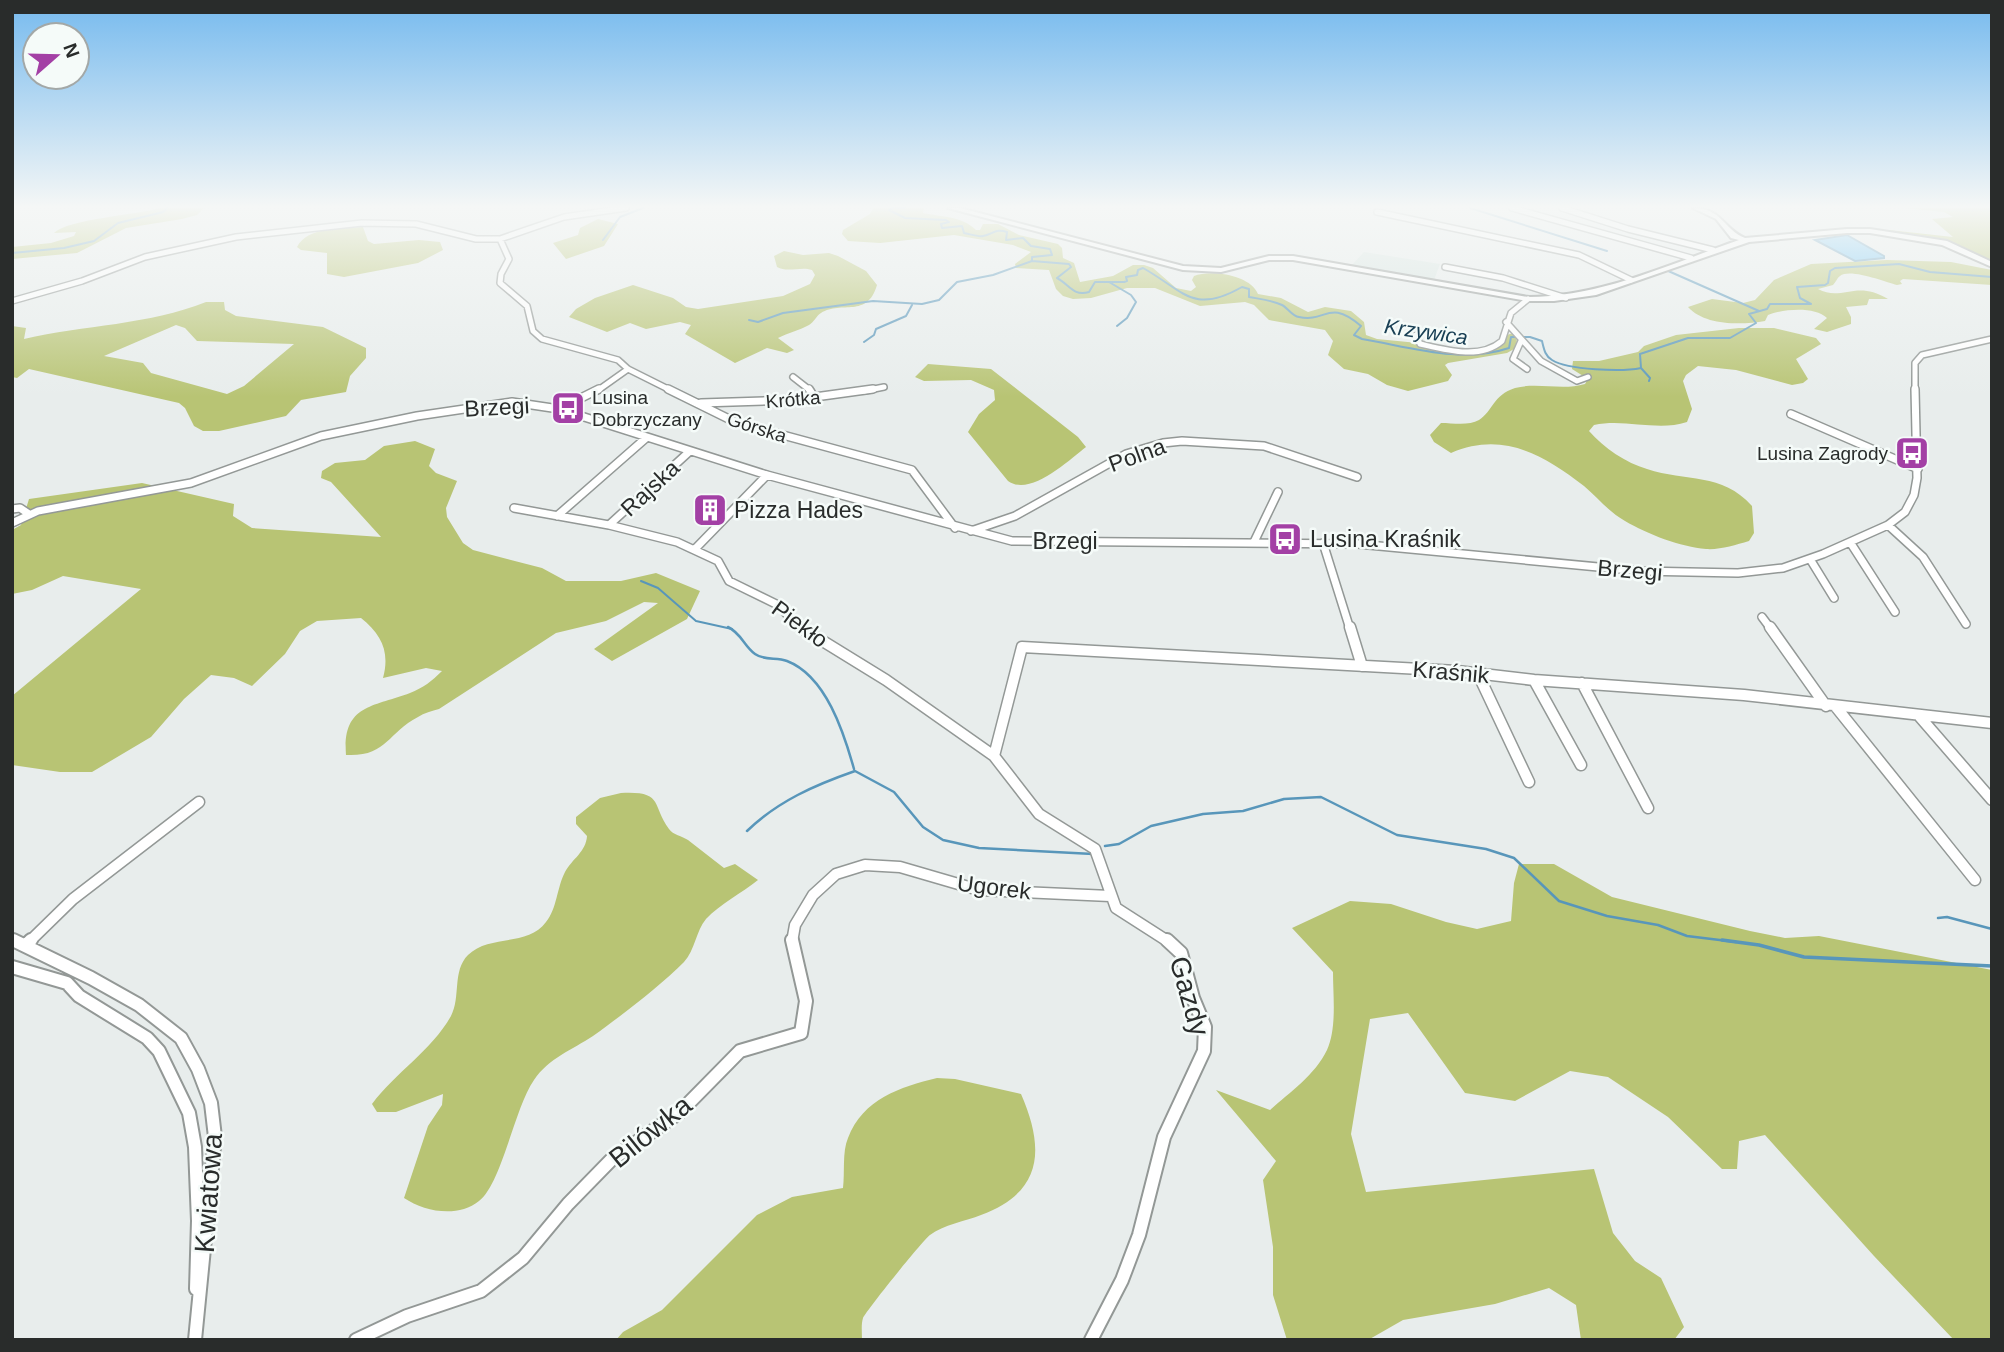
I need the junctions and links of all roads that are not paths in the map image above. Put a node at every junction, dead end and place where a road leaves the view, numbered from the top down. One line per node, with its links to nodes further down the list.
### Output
1 (110, 271): 10 (street)
2 (503, 271): 15 (street, Górska)
3 (1368, 271): 9 (street)
4 (1467, 271): 8 (street)
5 (1610, 271): 7 (street)
6 (1655, 271): 7 (street)
7 (1631, 280): 8 (street)
8 (1566, 298): 9 (street)
9 (1528, 299): 11 (street)
10 (12, 301)
11 (1506, 322): 12 (street); 13 (street)
12 (1416, 335)
13 (1519, 338): 16 (street); 18 (street)
14 (1992, 339): 26 (street, Brzegi)
15 (628, 369): 21 (street, Górska); 22 (street)
16 (1527, 369)
17 (793, 377): 20 (street)
18 (1588, 377)
19 (884, 387): 20 (street, Krótka)
20 (814, 397): 21 (street, Krótka)
21 (701, 403): 37 (street, Górska)
22 (559, 409): 24 (street, Brzegi); 32 (street, Brzegi)
23 (1791, 414): 26 (street)
24 (646, 438): 25 (street, Brzegi); 33 (street)
25 (690, 451): 27 (street, Brzegi); 35 (street, Rajska)
26 (1918, 469): 36 (street, Brzegi)
27 (767, 475): 37 (street, Brzegi); 42 (street)
28 (1357, 477): 38 (street, Polna)
29 (1278, 492): 39 (street)
30 (514, 508): 33 (street, Piekło)
31 (12, 509): 32 (street)
32 (29, 513): 34 (street, Brzegi)
33 (557, 516): 35 (street, Piekło)
34 (12, 523)
35 (609, 525): 42 (street, Piekło)
36 (1888, 525): 40 (street, Brzegi); 47 (street)
37 (955, 527): 38 (street, Brzegi)
38 (970, 532): 39 (street, Brzegi)
39 (1254, 542): 41 (street, Brzegi)
40 (1850, 542): 43 (street, Brzegi); 45 (street)
41 (1323, 543): 43 (street, Brzegi); 48 (street)
42 (695, 549): 55 (street, Piekło)
43 (1810, 559): 44 (street)
44 (1834, 598)
45 (1895, 612)
46 (1762, 617): 52 (street)
47 (1966, 624)
48 (1362, 666): 49 (street, Kraśnik); 55 (street, Kraśnik)
49 (1478, 674): 50 (street, Kraśnik); 57 (street)
50 (1534, 680): 51 (street, Kraśnik); 56 (street)
51 (1582, 684): 52 (street, Kraśnik); 60 (street)
52 (1831, 706): 53 (street, Kraśnik); 62 (street)
53 (1920, 717): 54 (street, Kraśnik); 58 (street)
54 (1992, 723)
55 (994, 756): 63 (street, Gazdy)
56 (1581, 765)
57 (1529, 782)
58 (1992, 800)
59 (198, 802): 65 (street)
60 (1648, 808)
61 (839, 870): 63 (street, Ugorek); 69 (street, Bilówka)
62 (1975, 880)
63 (1110, 895): 70 (street, Gazdy)
64 (12, 940): 65 (street, Kwiatowa)
65 (26, 944): 67 (street, Kwiatowa)
66 (12, 967): 67 (street)
67 (199, 1295): 68 (street, Kwiatowa)
68 (195, 1340)
69 (356, 1340)
70 (1091, 1340)

